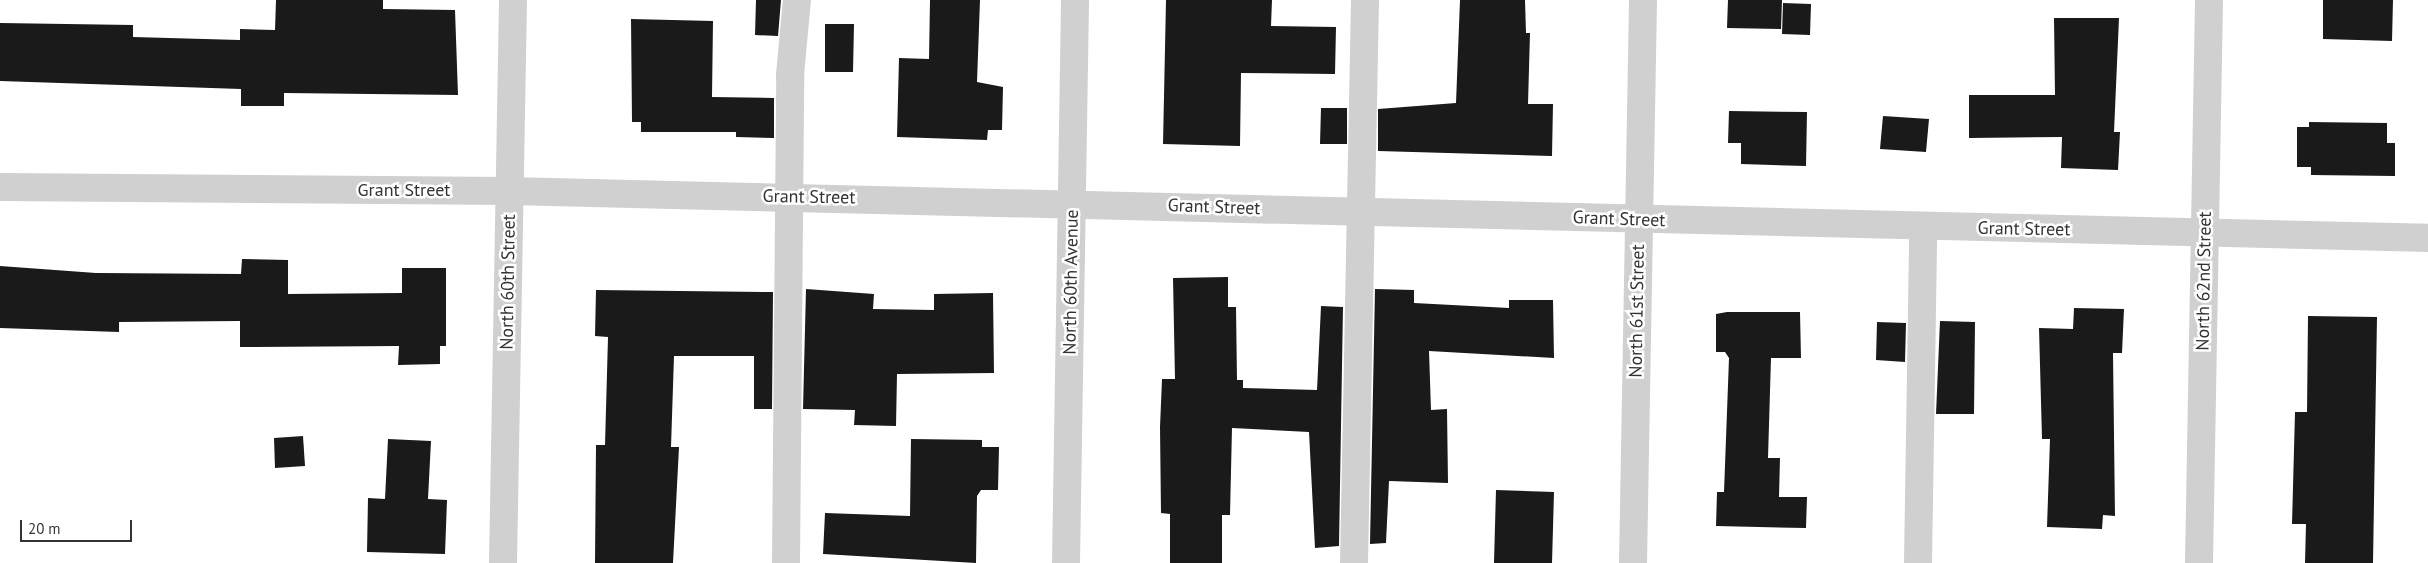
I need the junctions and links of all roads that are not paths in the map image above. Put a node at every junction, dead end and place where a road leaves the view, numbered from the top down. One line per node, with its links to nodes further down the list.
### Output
1 (513, 0): 8 (street, North 60th Street)
2 (797, 0): 9 (street)
3 (1075, 0): 10 (street, North 60th Avenue)
4 (1365, 0): 11 (street)
5 (1643, 0): 12 (street, North 61st Street)
6 (2209, 0): 14 (street, North 62nd Street)
7 (0, 186): 8 (street, Grant Street)
8 (510, 191): 9 (street, Grant Street); 16 (street, North 60th Street)
9 (792, 197): 10 (street, Grant Street); 17 (street)
10 (1072, 203): 11 (street, Grant Street); 18 (street, North 60th Avenue)
11 (1362, 212): 12 (street, Grant Street); 19 (street)
12 (1639, 220): 13 (street, Grant Street); 20 (street, North 61st Street)
13 (1923, 227): 14 (street, Grant Street); 21 (street)
14 (2204, 233): 15 (street, Grant Street); 22 (street, North 62nd Street)
15 (2428, 238)
16 (503, 563)
17 (786, 563)
18 (1066, 563)
19 (1354, 563)
20 (1633, 563)
21 (1918, 563)
22 (2199, 563)

